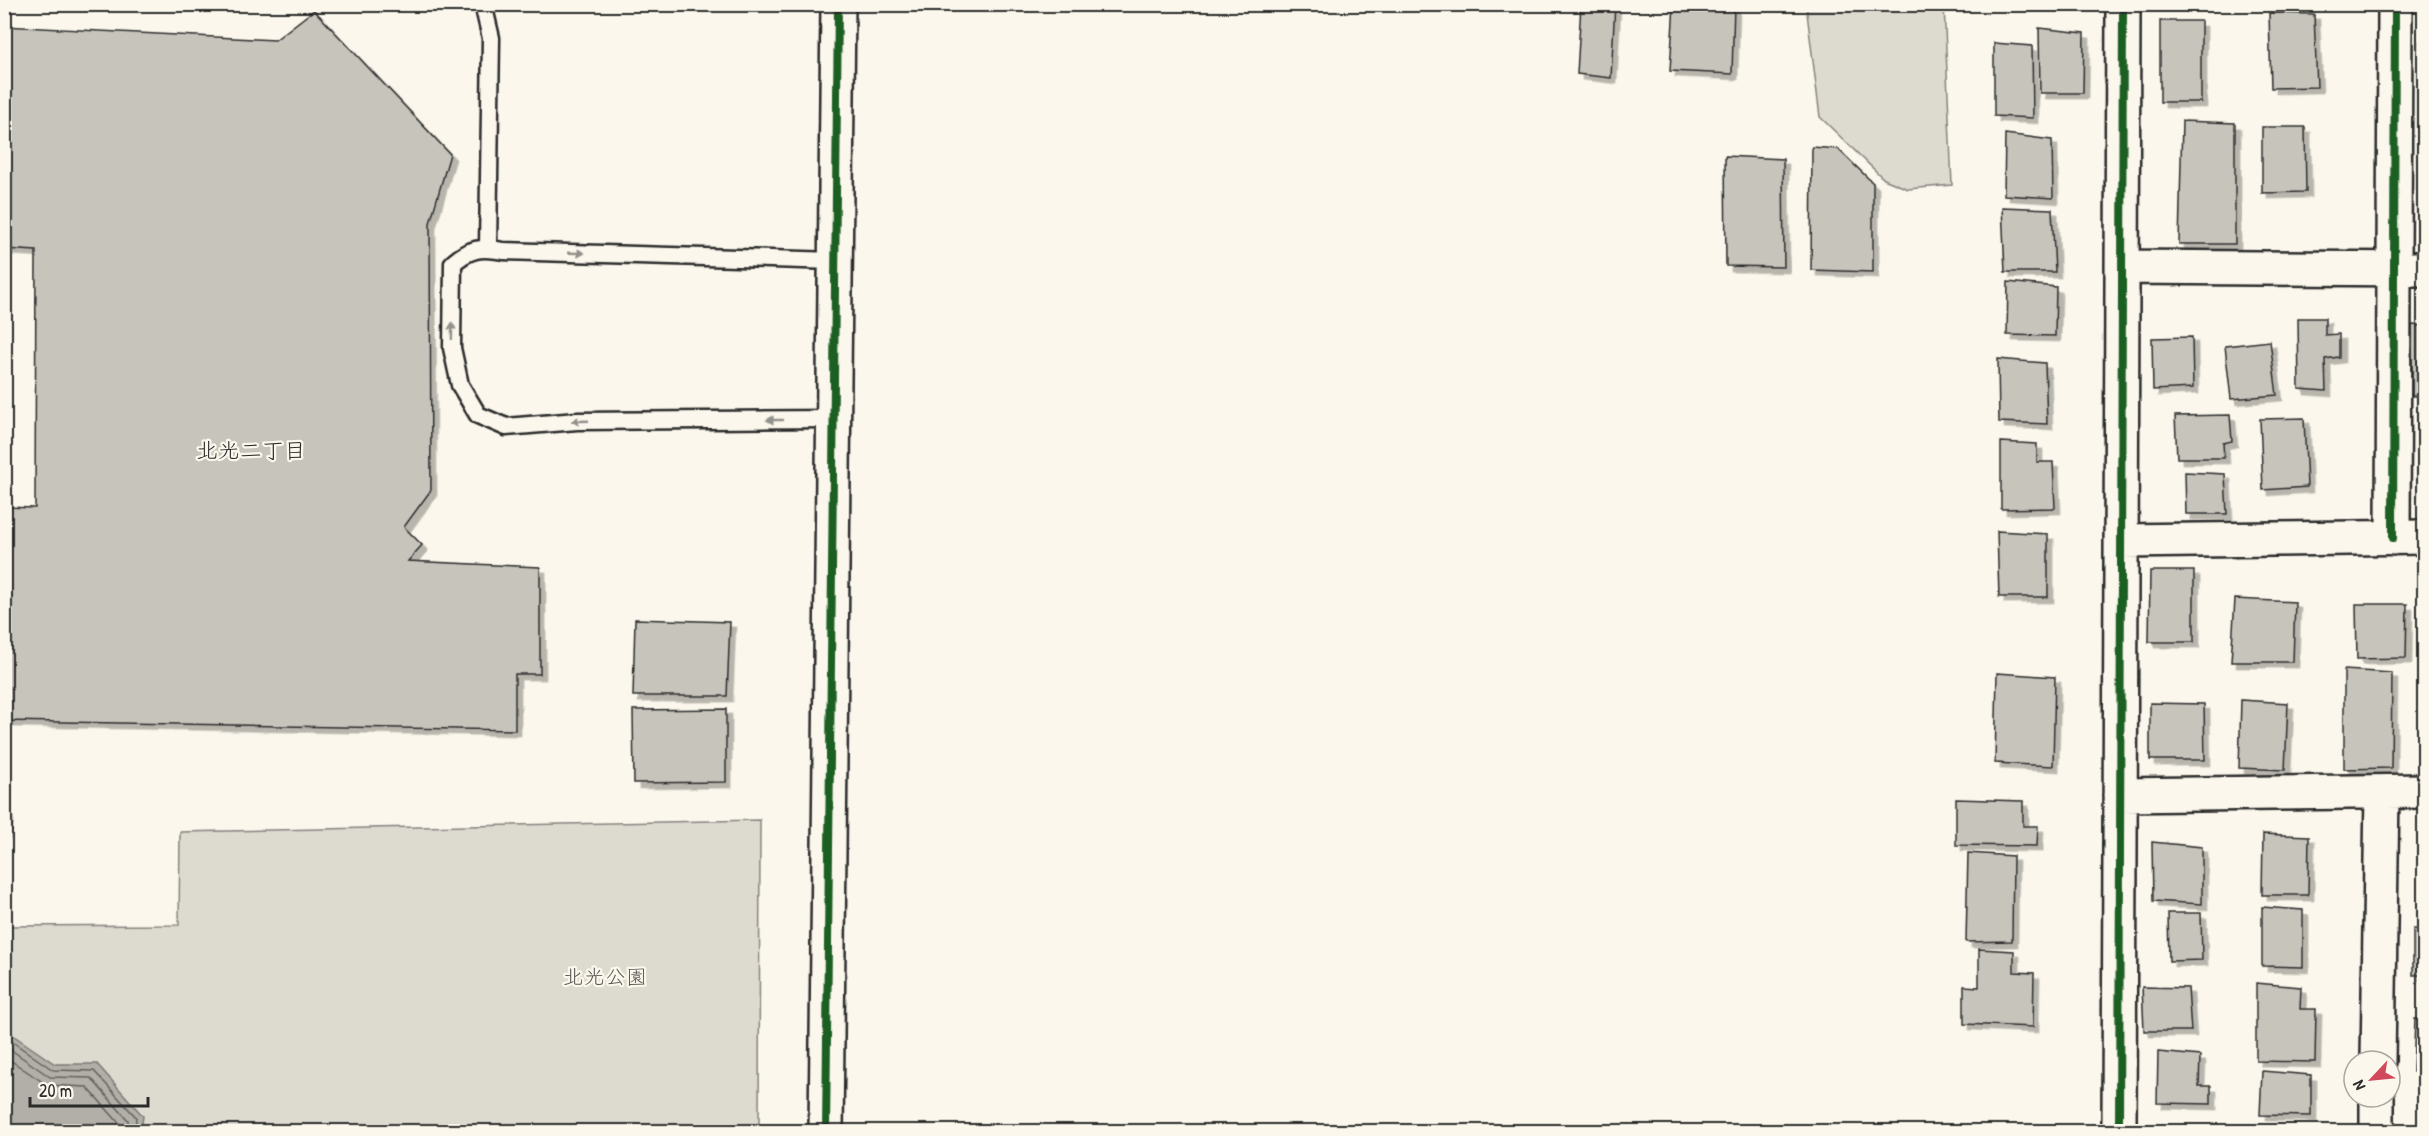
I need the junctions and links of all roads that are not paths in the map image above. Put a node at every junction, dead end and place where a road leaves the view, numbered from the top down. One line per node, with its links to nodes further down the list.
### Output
1 (483, 4): 5 (lane)
2 (838, 4): 6 (street)
3 (2122, 4): 7 (street)
4 (2395, 4): 8 (street)
5 (488, 248): 6 (lane, one-way to 6); 9 (lane, one-way to 5)
6 (835, 261): 9 (street)
7 (2122, 267): 8 (street); 11 (street)
8 (2410, 269): 10 (street)
9 (834, 419): 17 (street)
10 (2409, 538): 11 (street)
11 (2121, 541): 14 (street)
12 (2424, 791): 13 (street)
13 (2382, 792): 14 (street); 15 (street)
14 (2120, 795): 18 (street)
15 (2378, 1049)
16 (2378, 1109): 19 (street)
17 (826, 1131)
18 (2119, 1131)
19 (2377, 1131)

